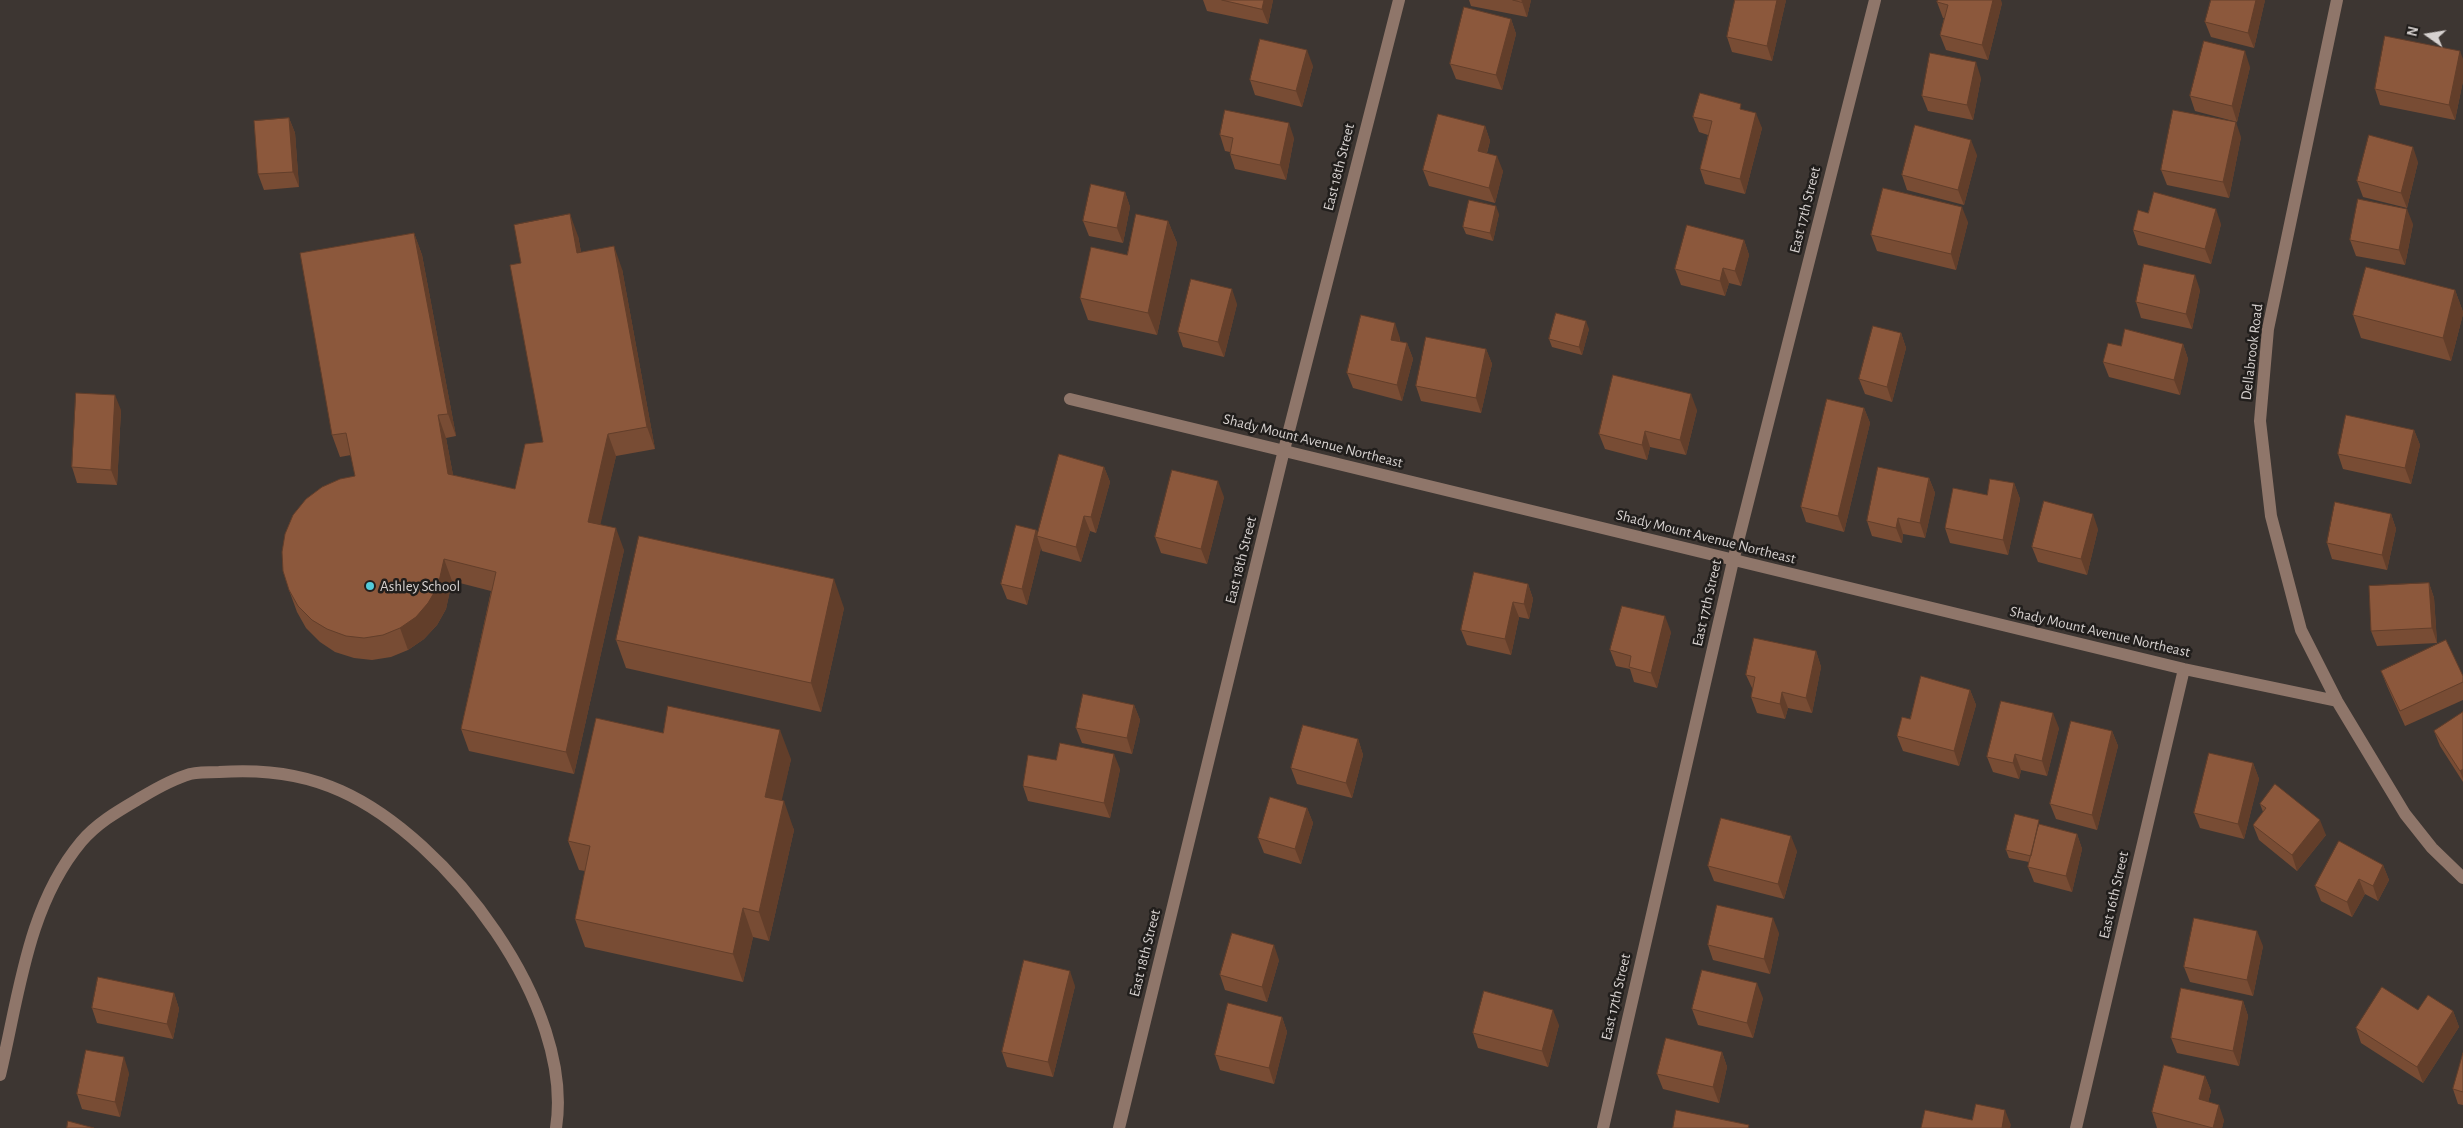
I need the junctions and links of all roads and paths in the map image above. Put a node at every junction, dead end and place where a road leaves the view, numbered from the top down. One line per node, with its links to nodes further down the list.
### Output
1 (1398, 0): 5 (street, East 18th Street)
2 (1875, 0): 6 (street, East 17th Street)
3 (2337, 0): 8 (street, Dellabrook Road)
4 (1070, 399): 5 (street, Shady Mount Avenue Northeast)
5 (1284, 450): 6 (street, Shady Mount Avenue Northeast); 13 (street, East 18th Street)
6 (1733, 561): 7 (street, Shady Mount Avenue Northeast); 14 (street, East 17th Street)
7 (2184, 669): 8 (street, Shady Mount Avenue Northeast); 11 (street, East 16th Street)
8 (2337, 701): 9 (street, Dellabrook Road)
9 (2463, 878)
10 (0, 1075): 12 (street)
11 (2080, 1127)
12 (556, 1128)
13 (1119, 1128)
14 (1603, 1128)

